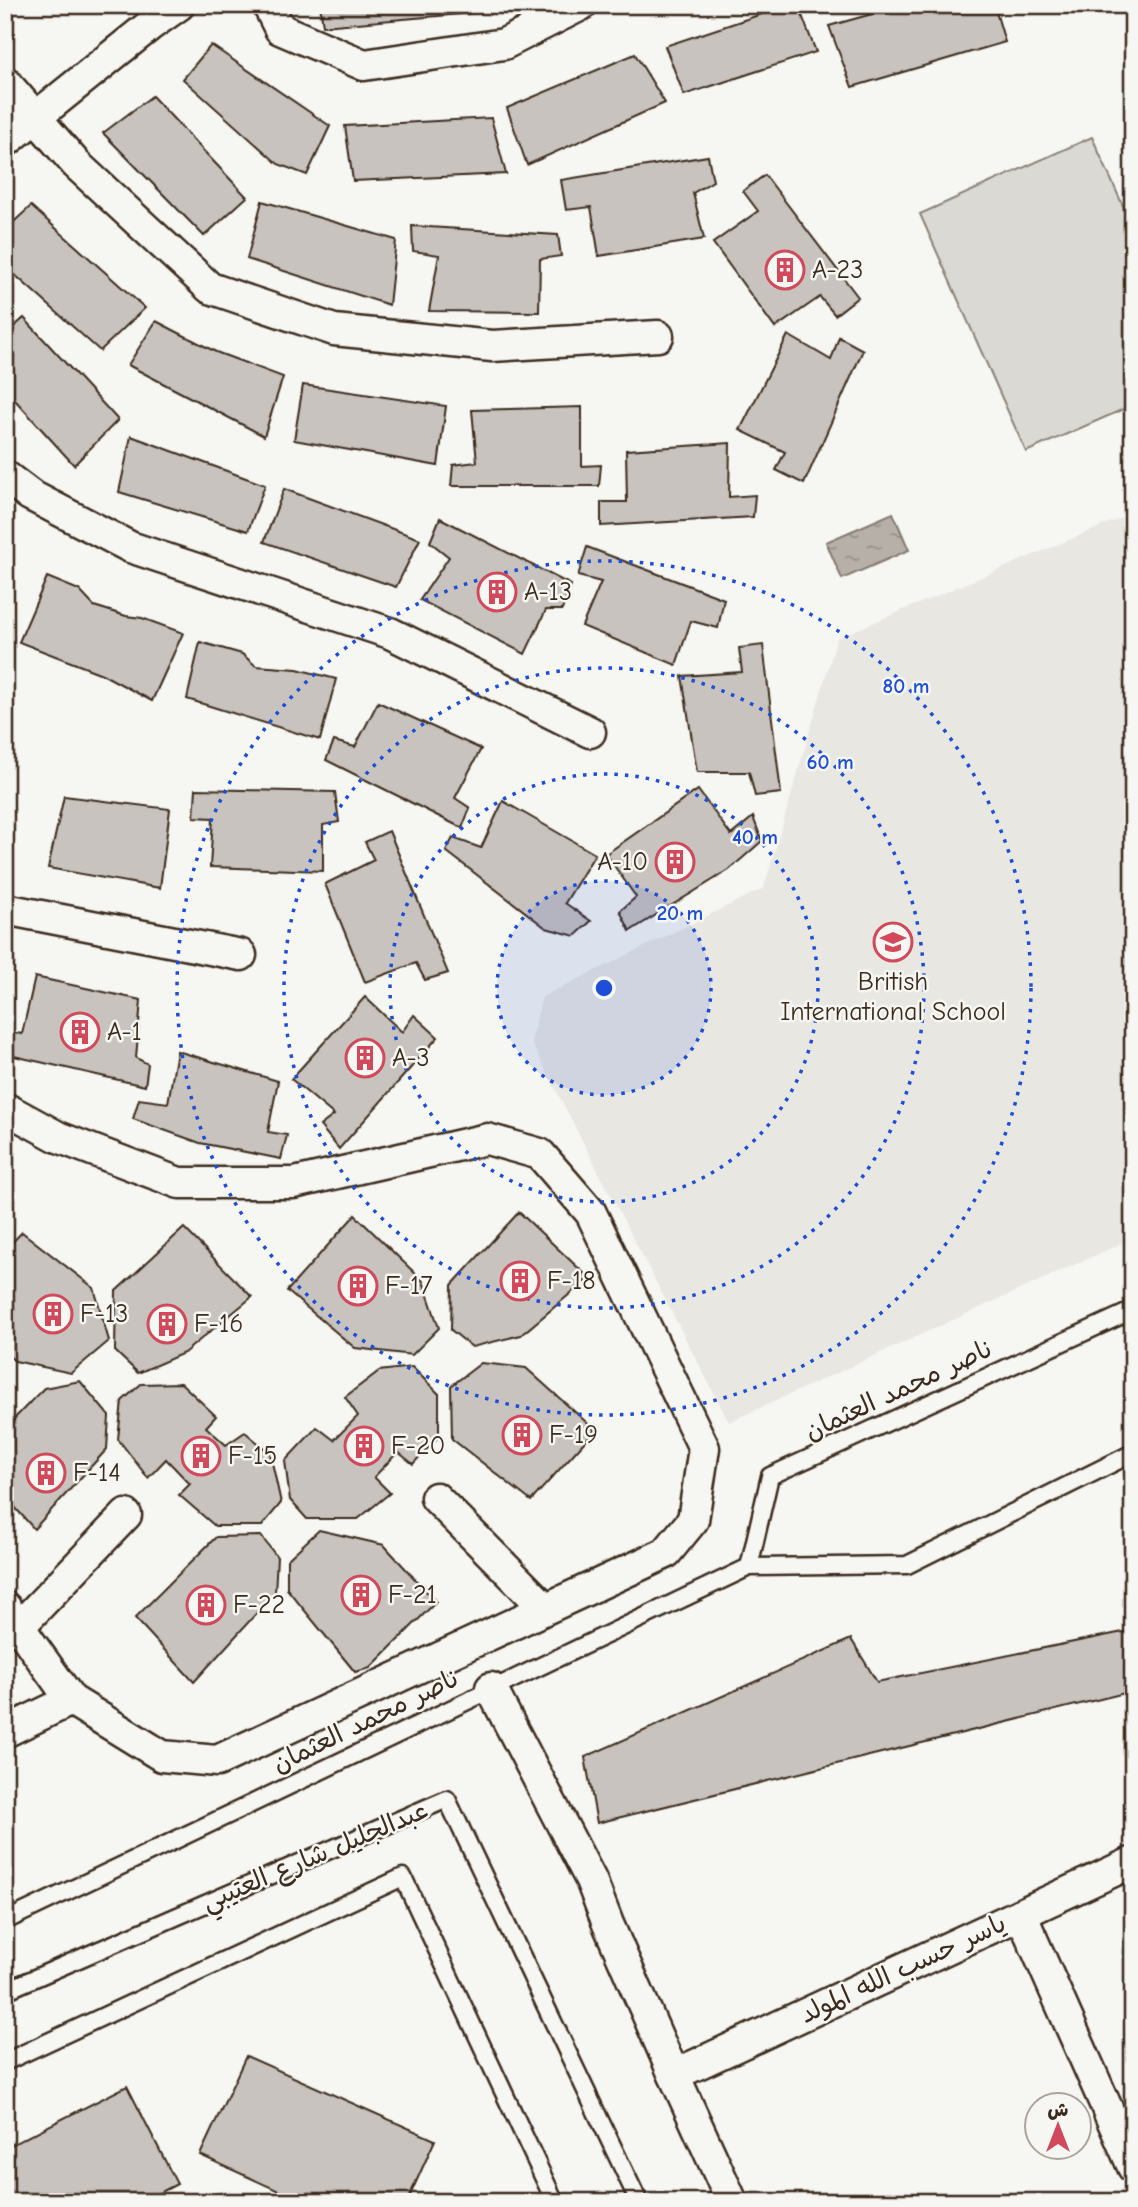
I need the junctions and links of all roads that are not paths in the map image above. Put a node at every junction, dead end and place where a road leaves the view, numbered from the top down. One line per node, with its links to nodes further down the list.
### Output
1 (179, 5): 5 (street)
2 (268, 5): 3 (street)
3 (581, 5)
4 (5, 82): 5 (street)
5 (36, 116): 6 (street); 7 (street)
6 (5, 142)
7 (658, 336)
8 (5, 476): 9 (street)
9 (590, 732)
10 (5, 909): 11 (street)
11 (241, 955)
12 (5, 1108): 18 (street)
13 (1133, 1310): 17 (lane, ناصر محمد العثمان)
14 (1133, 1453): 17 (lane, ناصر محمد العثمان)
15 (436, 1498): 18 (street)
16 (126, 1515): 19 (street)
17 (749, 1567): 20 (lane, ناصر محمد العثمان)
18 (545, 1608): 21 (street)
19 (12, 1617): 21 (street)
20 (491, 1688): 25 (lane, ناصر محمد العثمان); 28 (street)
21 (71, 1700): 22 (street)
22 (5, 1732)
23 (1133, 1862): 24 (street, ياسر حسب الله المولد)
24 (1021, 1914): 28 (street, ياسر حسب الله المولد); 29 (street)
25 (5, 1921)
26 (5, 1990): 31 (lane, عبدالجليل شارع العتيبي)
27 (5, 2062): 30 (lane)
28 (674, 2075): 32 (street)
29 (1133, 2167)
30 (555, 2202)
31 (639, 2202)
32 (732, 2202)

